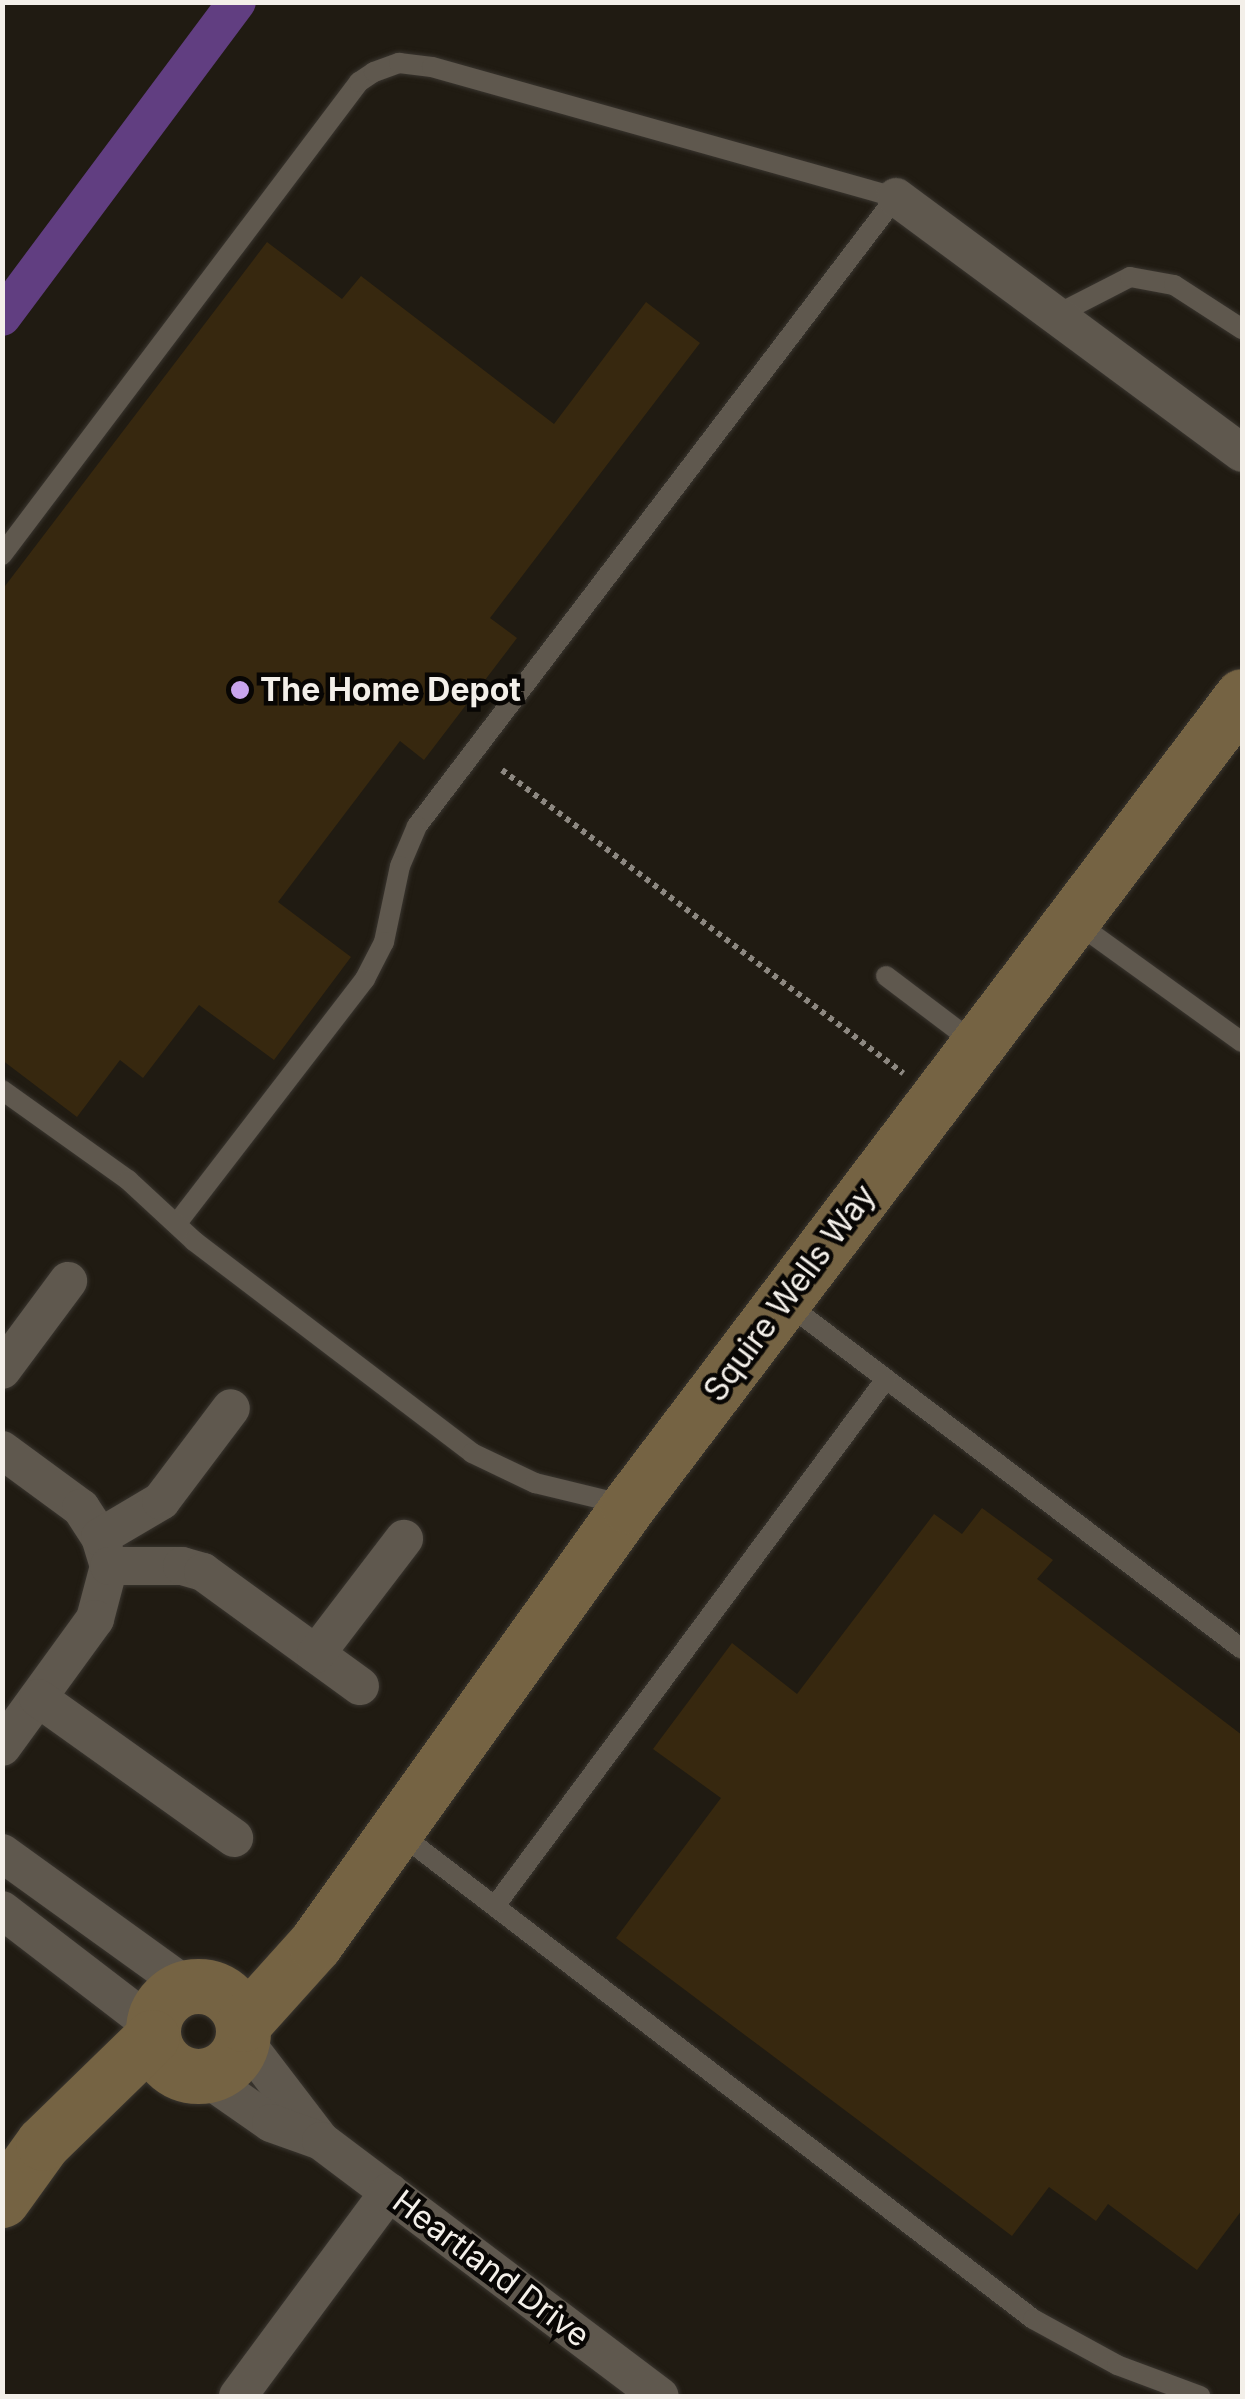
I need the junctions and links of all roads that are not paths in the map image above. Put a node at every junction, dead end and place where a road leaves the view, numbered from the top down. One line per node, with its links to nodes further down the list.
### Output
1 (896, 197): 2 (street); 5 (lane); 12 (lane)
2 (1056, 315): 3 (lane); 4 (street)
3 (1242, 329)
4 (1242, 453)
5 (2, 555)
6 (1242, 696): 7 (street, Squire Wells Way)
7 (1072, 920): 9 (lane); 10 (street, Squire Wells Way)
8 (886, 976): 10 (lane)
9 (1242, 1042)
10 (978, 1045): 14 (street, Squire Wells Way)
11 (2, 1090): 12 (lane)
12 (176, 1224): 19 (lane)
13 (68, 1281): 15 (street)
14 (783, 1302): 16 (lane); 19 (street, Squire Wells Way)
15 (2, 1370)
16 (886, 1379): 22 (lane); 32 (lane)
17 (231, 1408): 21 (street)
18 (2, 1450): 21 (street)
19 (628, 1506): 27 (street, Squire Wells Way)
20 (404, 1539): 23 (street)
21 (104, 1551): 23 (street); 25 (street)
22 (1242, 1649)
23 (316, 1654): 24 (street)
24 (360, 1686)
25 (38, 1698): 26 (street); 28 (street)
26 (4, 1742)
27 (394, 1829): 30 (street, Squire Wells Way); 32 (lane)
28 (234, 1838)
29 (2, 1854): 31 (street)
30 (345, 1894): 35 (street, Squire Wells Way); 36 (street, Squire Wells Way)
31 (64, 1900): 34 (street); 35 (street)
32 (495, 1906): 42 (lane)
33 (2, 1910): 34 (street)
34 (36, 1936): 35 (street)
35 (180, 2031): 36 (street); 37 (street, Heartland Drive); 38 (street, Squire Wells Way)
36 (243, 2031): 37 (street, Heartland Drive)
37 (321, 2141): 39 (street, Heartland Drive)
38 (13, 2189)
39 (389, 2192): 40 (street); 41 (street, Heartland Drive)
40 (238, 2396)
41 (660, 2396)
42 (1200, 2396)

